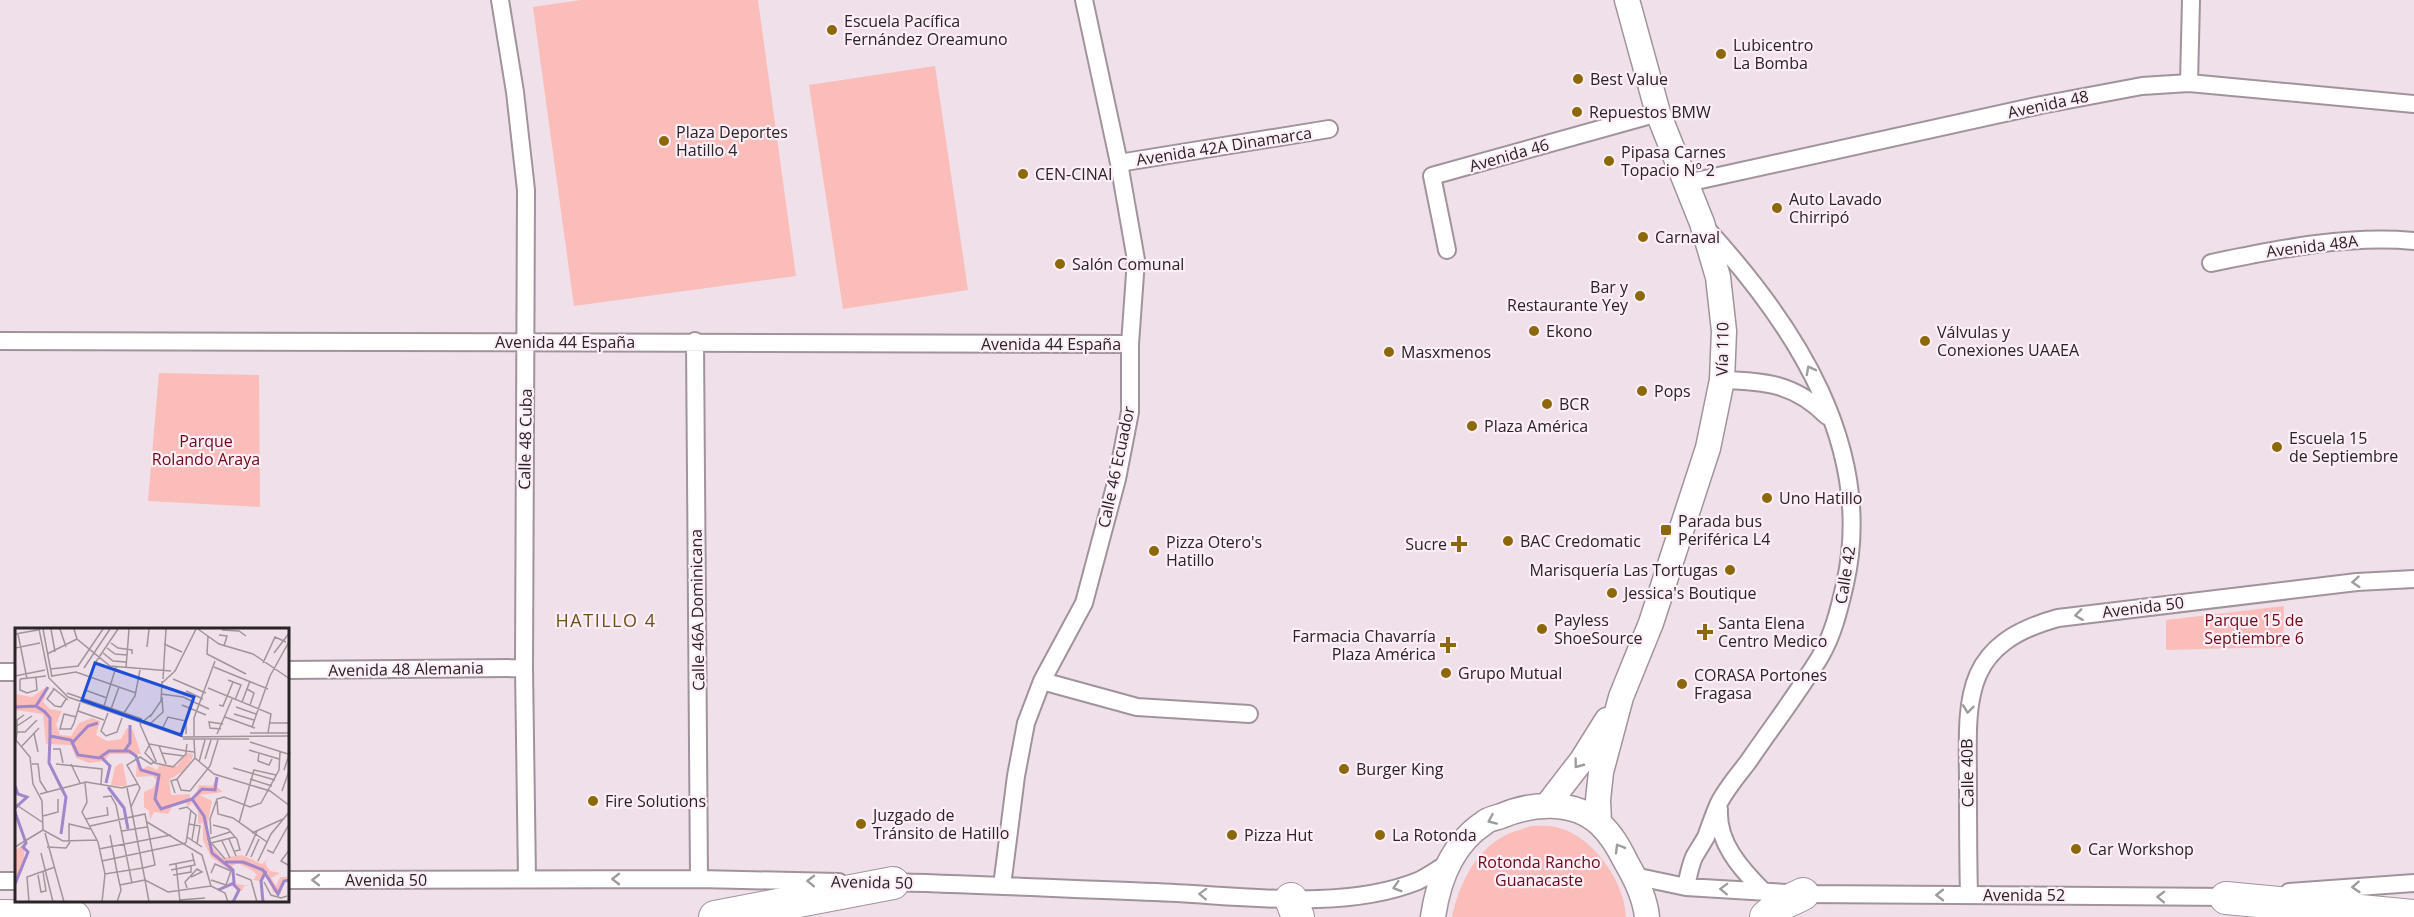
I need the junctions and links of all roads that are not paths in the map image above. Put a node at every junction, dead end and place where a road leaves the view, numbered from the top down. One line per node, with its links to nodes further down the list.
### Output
1 (500, 0): 17 (street, Calle 48 Cuba)
2 (1084, 0): 9 (street, Calle 46 Ecuador)
3 (1627, 0): 7 (main road, Vía 110)
4 (2191, 0): 5 (street)
5 (2189, 83): 6 (street, Avenida 48); 10 (street, Avenida 48)
6 (2414, 104)
7 (1658, 113): 10 (main road, Vía 110); 13 (street, Avenida 46)
8 (1329, 129): 9 (street, Avenida 42A Dinamarca)
9 (1119, 163): 18 (street, Calle 46 Ecuador)
10 (1688, 183): 11 (main road, Vía 110)
11 (1702, 223): 19 (main road, Vía 110); 20 (street, Calle 42, one-way to 11)
12 (2414, 241): 14 (street, Avenida 48A)
13 (1447, 250)
14 (2211, 263)
15 (0, 341): 17 (street, Avenida 44 España)
16 (695, 341): 17 (street, Avenida 44 España); 18 (street, Avenida 44 España); 34 (street, Calle 46A Dominicana)
17 (526, 343): 23 (street, Calle 48 Cuba)
18 (1130, 344): 25 (street, Calle 46 Ecuador)
19 (1722, 380): 20 (street, Calle 42); 26 (main road, Vía 110)
20 (1834, 423): 28 (street, Calle 42)
21 (2414, 579): 22 (street, Avenida 50, one-way to 22)
22 (1990, 655): 41 (street, Calle 40B, one-way to 41)
23 (524, 668): 24 (street, Avenida 48 Alemania); 33 (street, Calle 48 Cuba)
24 (290, 670)
25 (1042, 681): 27 (street); 38 (street, Calle 46 Ecuador)
26 (1621, 697): 29 (main road, Vía 110, one-way to 29); 30 (main road, Vía 110)
27 (1249, 714)
28 (1720, 802): 39 (street, Calle 42); 43 (street)
29 (1548, 804): 30 (main road); 31 (main road, one-way to 31)
30 (1599, 823): 32 (main road, one-way to 30)
31 (1449, 862): 44 (street, Avenida 50, one-way to 44); 49 (main road)
32 (1634, 876): 39 (street); 50 (main road)
33 (527, 879): 34 (street, Avenida 50, one-way to 33); 35 (street, Avenida 50, one-way to 35)
34 (699, 879): 36 (street, Avenida 50, one-way to 34)
35 (290, 880)
36 (893, 883): 38 (street, Avenida 50); 48 (highway)
37 (2414, 883): 42 (street, Avenida 52, one-way to 42)
38 (1002, 886): 44 (street, Avenida 50, one-way to 38)
39 (1686, 887): 43 (street, one-way to 39)
40 (1803, 894): 41 (street, Avenida 52, one-way to 40); 43 (highway)
41 (1969, 895): 42 (street, Avenida 52, one-way to 41)
42 (2226, 898): 46 (highway)
43 (1764, 904)
44 (1295, 908)
45 (0, 916): 47 (highway)
46 (2414, 916)
47 (74, 917)
48 (715, 917)
49 (1433, 917)
50 (1647, 917)

